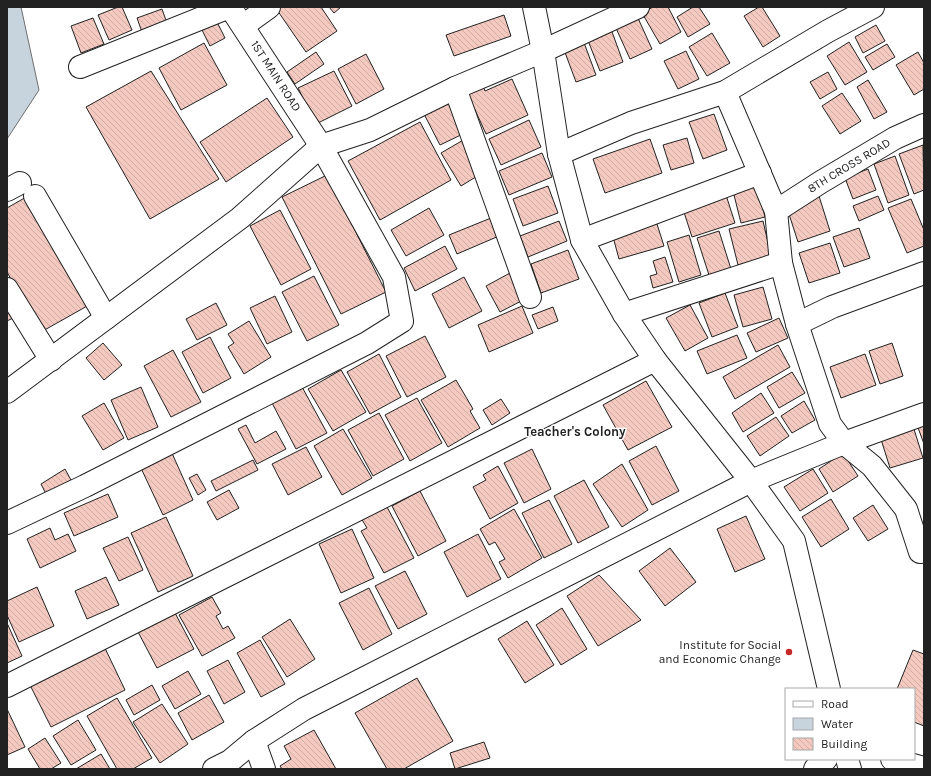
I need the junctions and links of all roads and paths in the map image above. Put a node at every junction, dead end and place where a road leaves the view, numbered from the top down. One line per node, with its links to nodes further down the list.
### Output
1 (230, 7): 6 (street, 1ST MAIN ROAD); 8 (street)
2 (268, 7): 6 (street)
3 (534, 7): 7 (street)
4 (638, 7): 7 (street)
5 (873, 7): 10 (street)
6 (243, 26): 12 (street, 1ST MAIN ROAD)
7 (543, 51): 9 (street); 13 (street)
8 (80, 67)
9 (455, 88): 12 (street); 21 (street)
10 (726, 92): 13 (street); 14 (street)
11 (924, 125): 16 (street, 8TH CROSS ROAD)
12 (321, 146): 23 (street); 31 (street, 1ST MAIN ROAD)
13 (560, 154): 17 (street)
14 (760, 173): 16 (street); 17 (street)
15 (21, 190): 23 (street)
16 (776, 211): 18 (street)
17 (582, 240): 22 (street)
18 (781, 263): 22 (street); 24 (street)
19 (924, 273): 24 (street)
20 (7, 289): 25 (street)
21 (530, 297)
22 (624, 314): 26 (street)
23 (106, 318): 25 (street)
24 (798, 324): 29 (street)
25 (51, 360): 27 (street)
26 (656, 360): 30 (street); 33 (street)
27 (7, 392)
28 (924, 414): 29 (street)
29 (844, 443): 30 (street); 32 (street)
30 (751, 481): 34 (street); 35 (street)
31 (7, 523)
32 (924, 551)
33 (7, 686)
34 (829, 688)
35 (254, 742): 39 (street); 40 (street)
36 (825, 760): 41 (street)
37 (896, 760): 38 (street)
38 (924, 768)
39 (214, 769)
40 (264, 769)
41 (815, 769)

